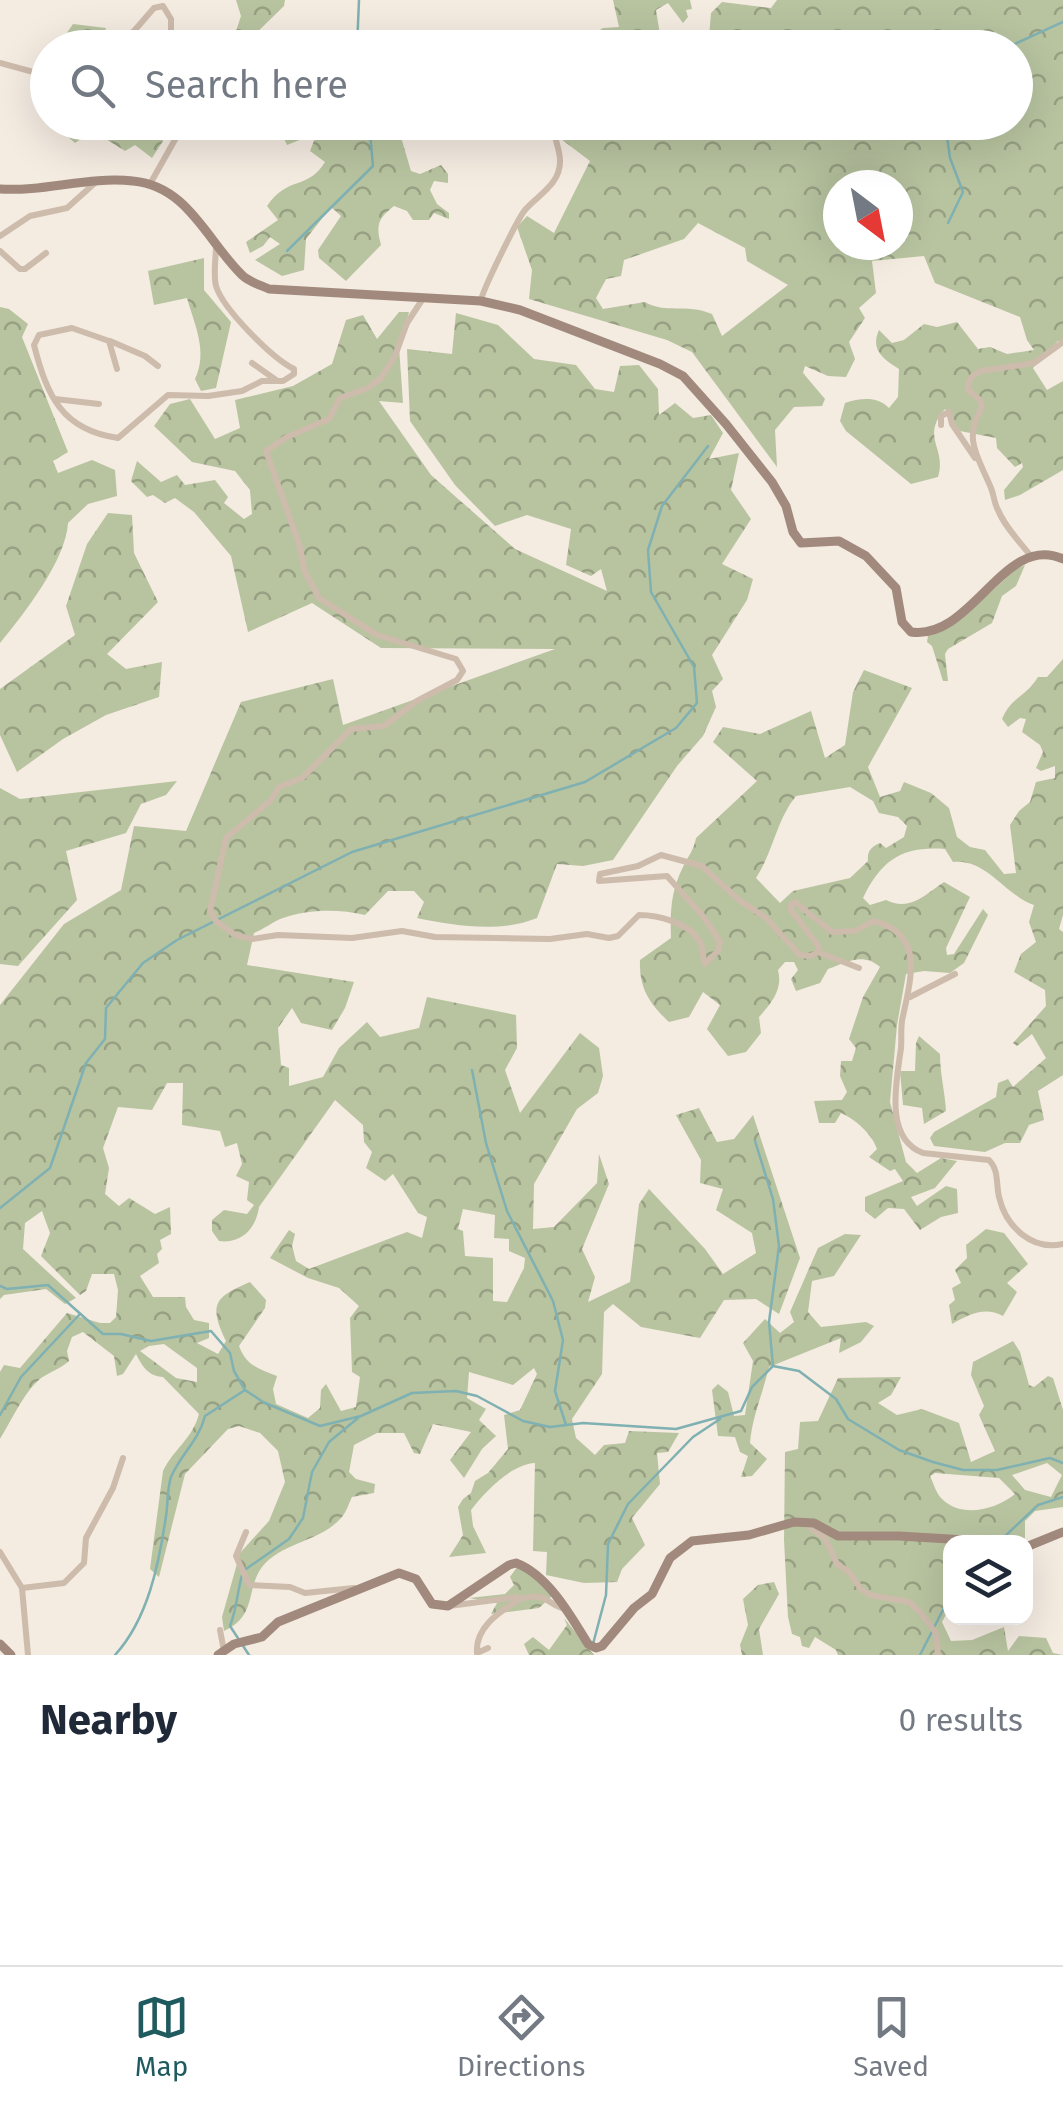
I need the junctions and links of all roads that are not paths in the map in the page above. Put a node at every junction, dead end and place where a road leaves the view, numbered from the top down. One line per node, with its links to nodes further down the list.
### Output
1 (135, 30): 2 (street)
2 (171, 30)
3 (0, 63): 4 (street)
4 (30, 71)
5 (175, 140): 8 (street)
6 (556, 140): 15 (street)
7 (96, 182): 8 (main road); 9 (main road); 10 (street)
8 (149, 185): 11 (main road)
9 (0, 189)
10 (0, 236)
11 (216, 244): 14 (main road); 21 (street)
12 (0, 252): 13 (street)
13 (46, 254)
14 (425, 296): 15 (main road); 28 (street)
15 (481, 301): 26 (main road)
16 (109, 341): 19 (street); 20 (street); 22 (street)
17 (1063, 342): 25 (street)
18 (252, 363): 21 (street)
19 (158, 366)
20 (116, 370)
21 (278, 381): 22 (street)
22 (54, 399): 23 (street)
23 (99, 404)
24 (941, 425): 25 (street)
25 (976, 459): 26 (street)
26 (1030, 555): 27 (main road)
27 (1063, 559)
28 (818, 952): 29 (street); 31 (street)
29 (859, 968)
30 (956, 974): 31 (street)
31 (908, 997): 32 (street)
32 (1063, 1244)
33 (122, 1458): 40 (street)
34 (803, 1522): 37 (main road); 44 (main road); 49 (street)
35 (246, 1532): 41 (street)
36 (1063, 1532): 38 (main road)
37 (943, 1539)
38 (1033, 1544)
39 (0, 1552): 40 (street)
40 (22, 1588): 48 (street)
41 (360, 1588): 43 (main road); 47 (main road)
42 (519, 1599): 43 (street); 44 (street); 46 (street)
43 (448, 1606): 44 (main road)
44 (564, 1610)
45 (220, 1630): 47 (street)
46 (488, 1648)
47 (221, 1653)
48 (28, 1655)
49 (938, 1655)

